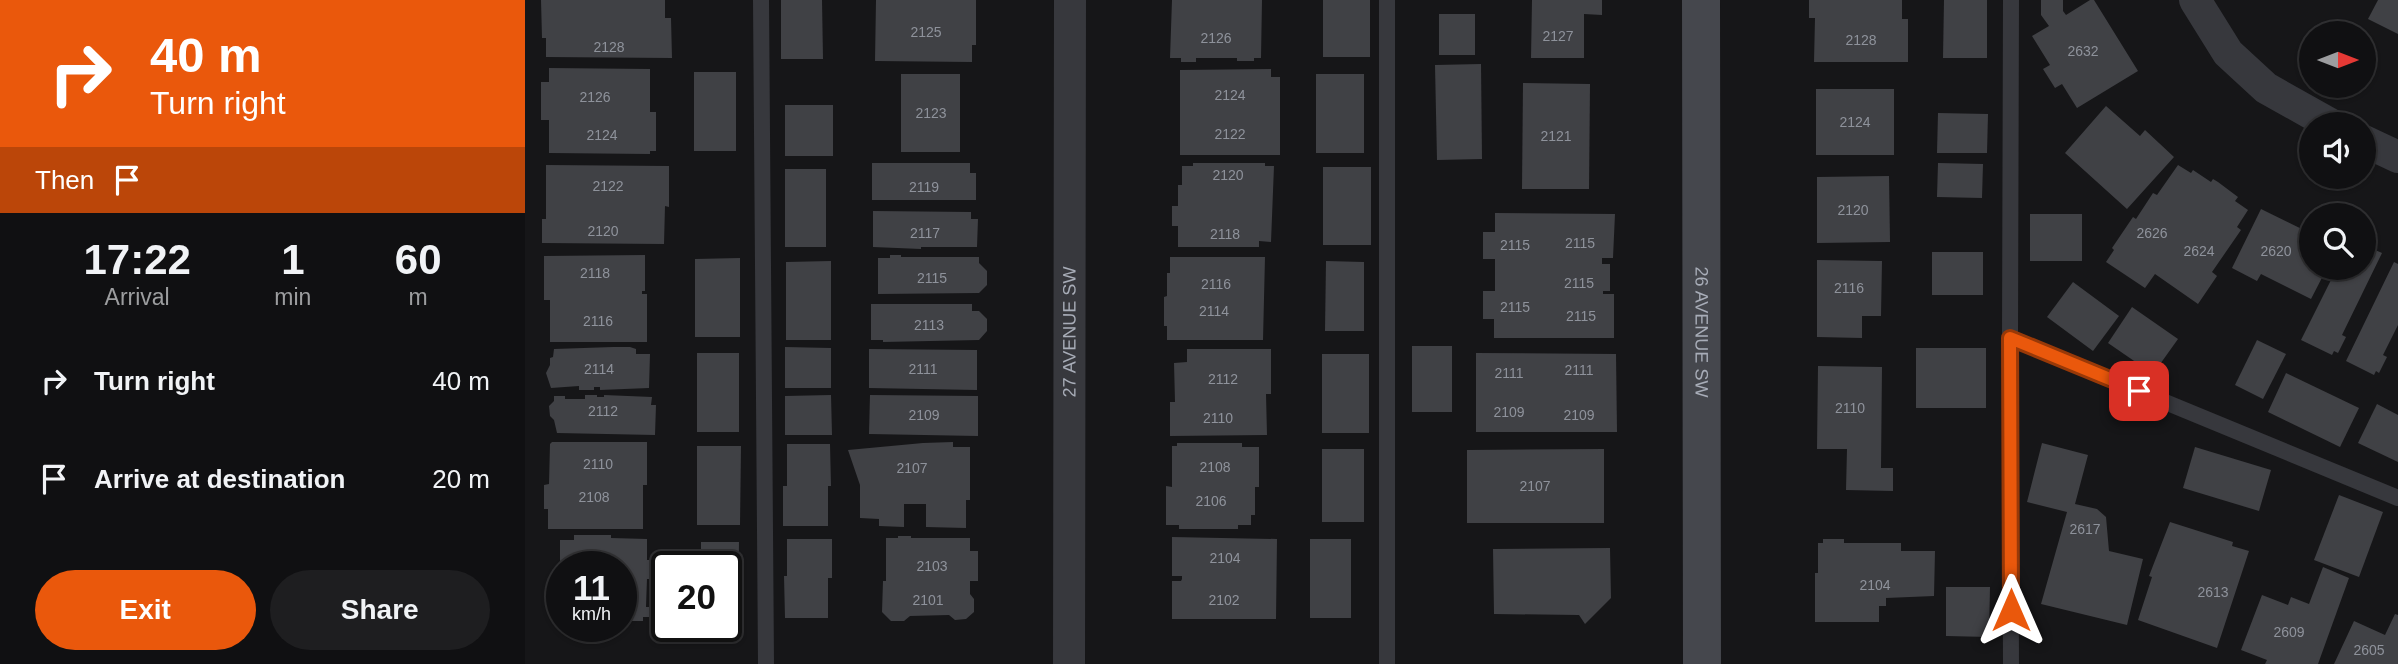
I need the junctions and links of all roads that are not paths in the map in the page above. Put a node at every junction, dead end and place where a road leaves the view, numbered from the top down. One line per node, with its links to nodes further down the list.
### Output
1 (761, 0): 12 (lane)
2 (1070, 0): 13 (street, 27 AVENUE SW)
3 (1387, 0): 14 (lane)
4 (1701, 0): 15 (street, 26 AVENUE SW)
5 (2011, 0): 10 (lane)
6 (2195, 0): 7 (street)
7 (2309, 112)
8 (2376, 147): 9 (street)
9 (2398, 158)
10 (2010, 338): 11 (lane); 16 (lane)
11 (2398, 498)
12 (766, 664)
13 (1069, 664)
14 (1387, 664)
15 (1702, 664)
16 (2011, 664)

